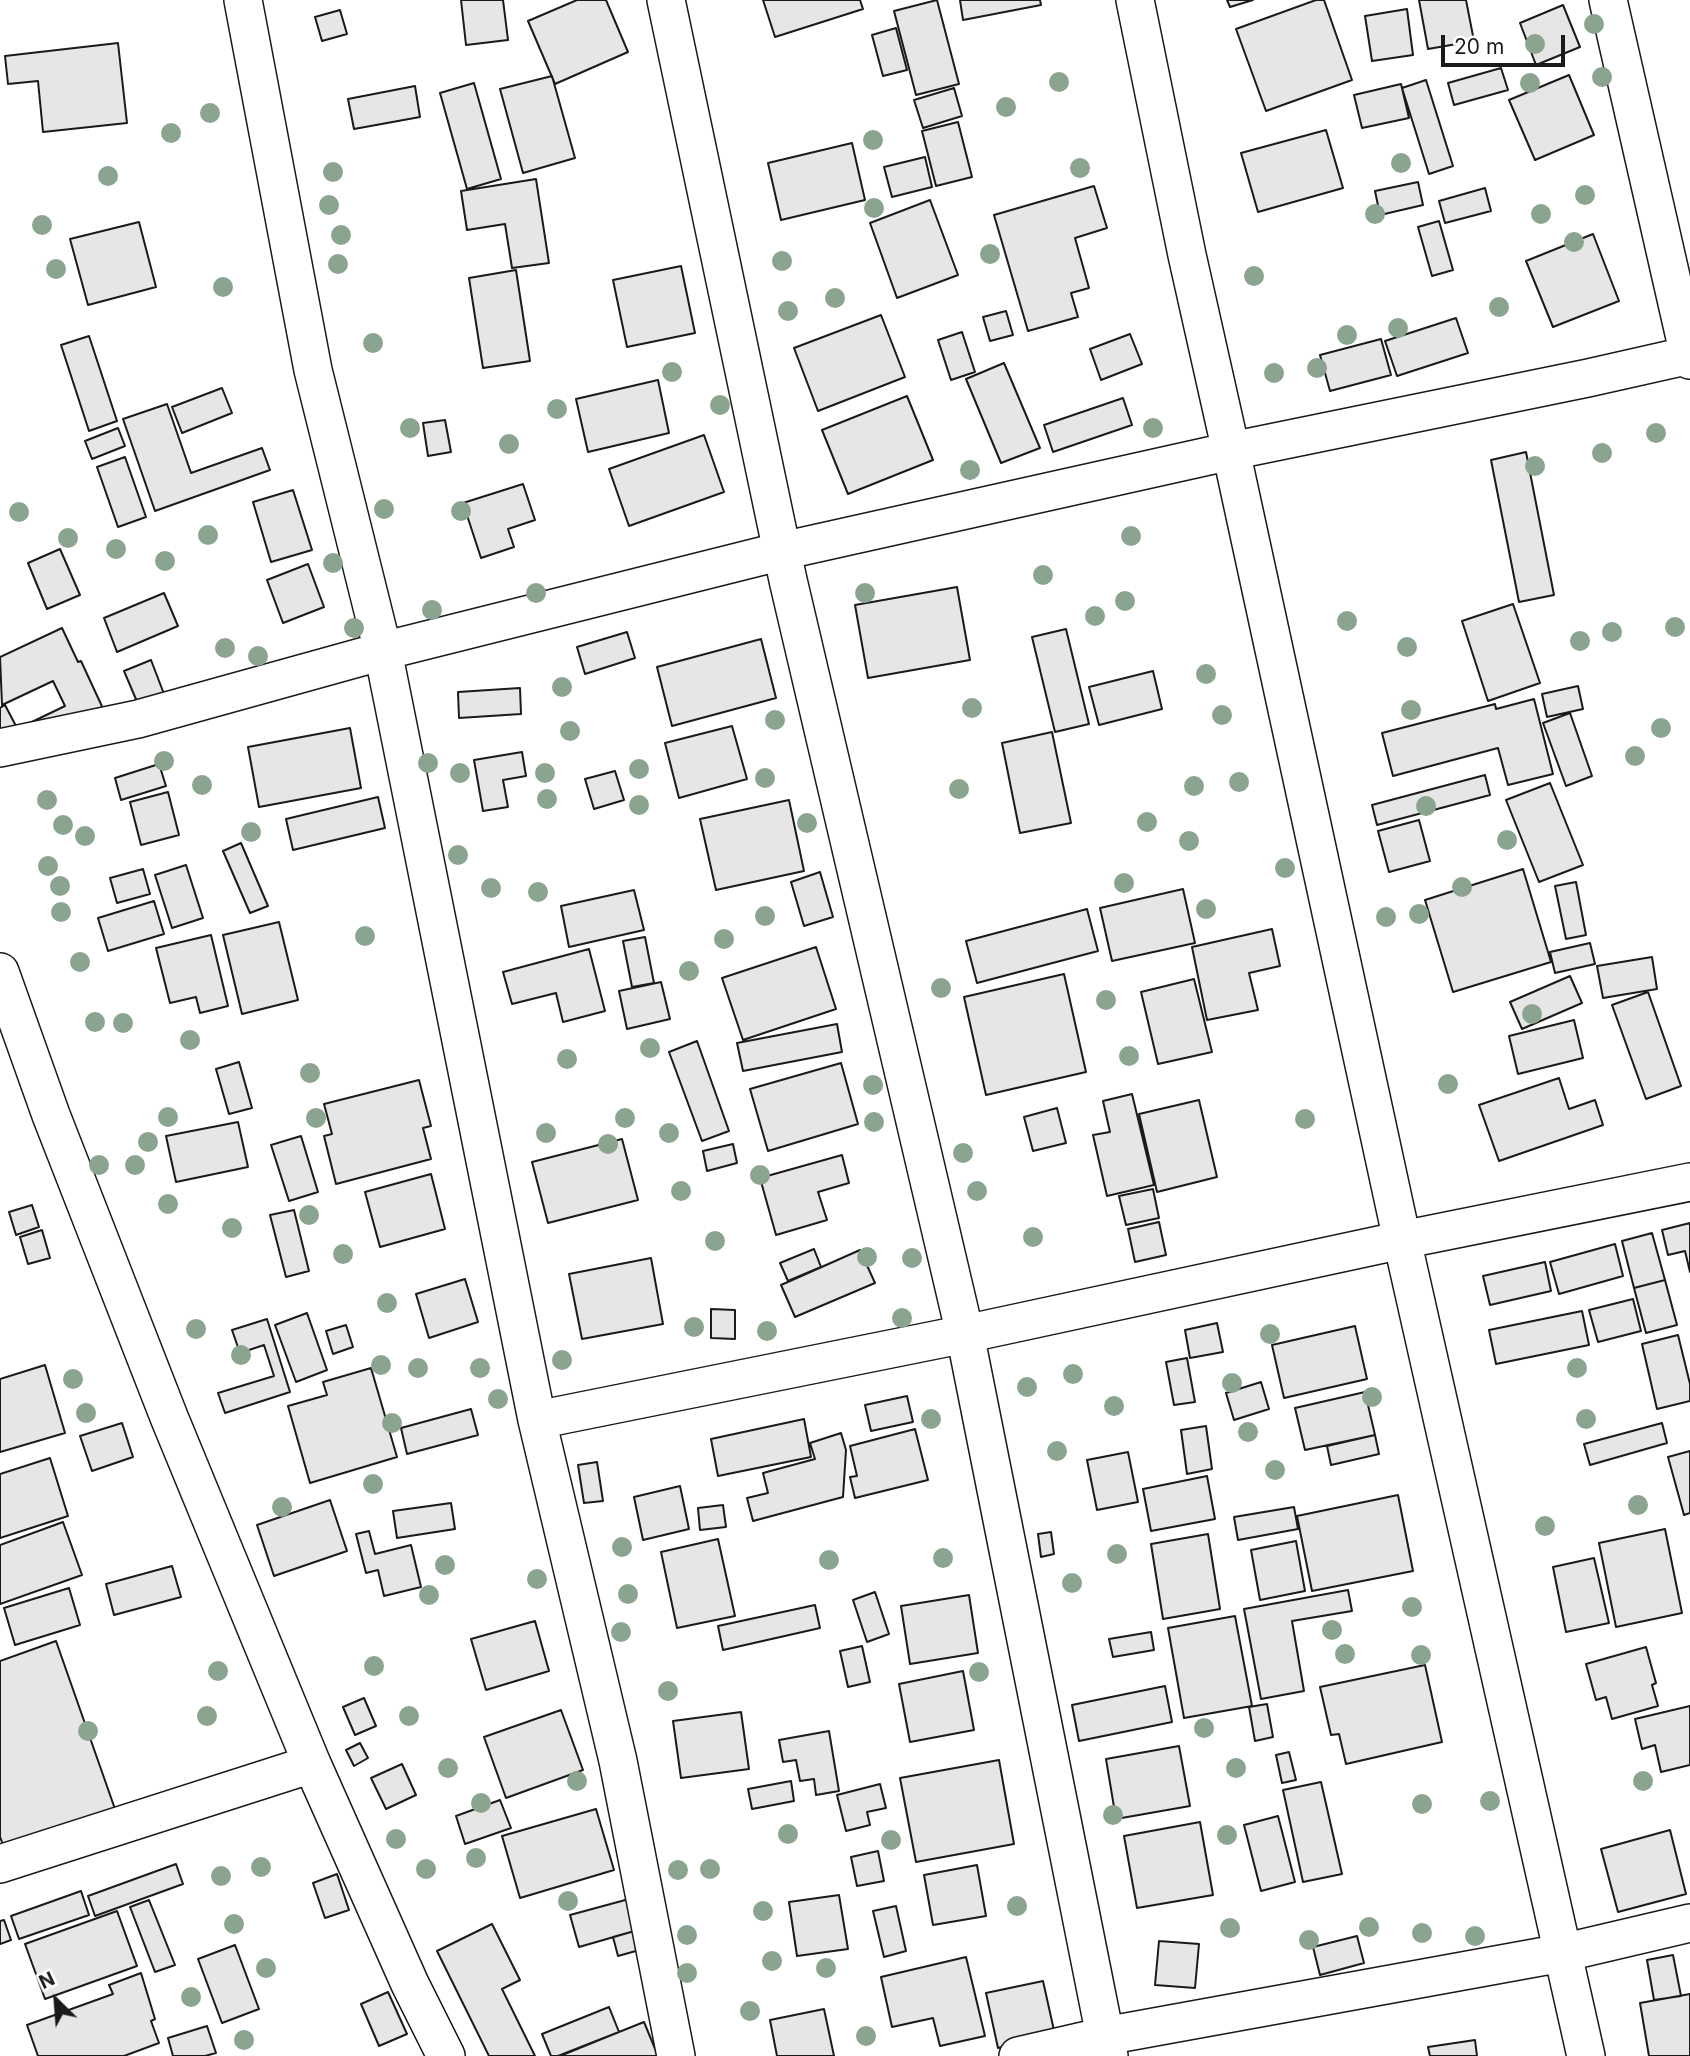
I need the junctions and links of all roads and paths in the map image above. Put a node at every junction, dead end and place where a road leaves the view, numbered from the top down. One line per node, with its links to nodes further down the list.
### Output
1 (243, 0): 8 (street)
2 (666, 0): 7 (street)
3 (1135, 0): 6 (street)
4 (1608, 0): 5 (street)
5 (1690, 357): 6 (street)
6 (1231, 450): 7 (street); 12 (street)
7 (782, 551): 8 (street); 13 (street)
8 (383, 651): 9 (street); 14 (street)
9 (0, 748)
10 (0, 972): 15 (street)
11 (1690, 1182): 12 (street)
12 (1402, 1240): 13 (street); 18 (street)
13 (965, 1334): 14 (street); 19 (street)
14 (537, 1420): 21 (street)
15 (312, 1764): 16 (street); 20 (street)
16 (0, 1864)
17 (1690, 1923): 18 (street)
18 (1562, 1953): 19 (street); 23 (street)
19 (1107, 2046): 22 (street)
20 (446, 2056)
21 (676, 2056)
22 (1018, 2056)
23 (1586, 2056)

